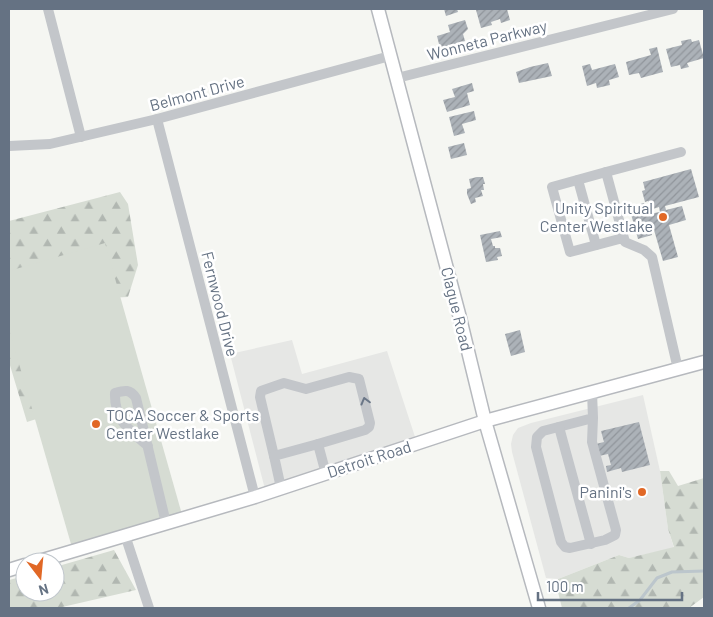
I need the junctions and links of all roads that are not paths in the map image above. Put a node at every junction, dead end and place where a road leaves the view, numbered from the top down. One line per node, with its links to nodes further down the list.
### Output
1 (48, 9): 7 (street)
2 (378, 9): 4 (main road, Clague Road)
3 (673, 9): 5 (street, Wonneta Parkway)
4 (390, 56): 5 (main road, Clague Road); 6 (street, Belmont Drive)
5 (397, 78): 18 (main road, Clague Road)
6 (157, 119): 7 (street, Belmont Drive); 25 (street, Fernwood Drive)
7 (81, 137): 8 (street, Belmont Drive)
8 (9, 146)
9 (681, 152): 10 (street)
10 (606, 172): 11 (street); 12 (street)
11 (578, 180): 13 (street); 13 (street)
12 (623, 238): 13 (street); 15 (street)
13 (596, 245)
14 (704, 362): 15 (main road, Detroit Road)
15 (678, 369): 16 (main road, Detroit Road)
16 (592, 392): 17 (street); 18 (main road, Detroit Road)
17 (593, 418): 19 (street); 28 (street)
18 (484, 421): 23 (main road, Detroit Road); 31 (main road, Clague Road)
19 (559, 427): 28 (street); 28 (street)
20 (318, 444): 22 (street); 22 (street, one-way to 22); 23 (street)
21 (148, 446): 21 (street); 26 (street)
22 (274, 456): 24 (street)
23 (326, 474): 24 (main road, Detroit Road)
24 (281, 488): 25 (main road, Detroit Road)
25 (255, 497): 26 (main road, Detroit Road)
26 (166, 523): 27 (main road, Detroit Road)
27 (125, 536): 29 (main road, Detroit Road); 30 (street)
28 (591, 544)
29 (65, 554)
30 (149, 608)
31 (539, 608)

